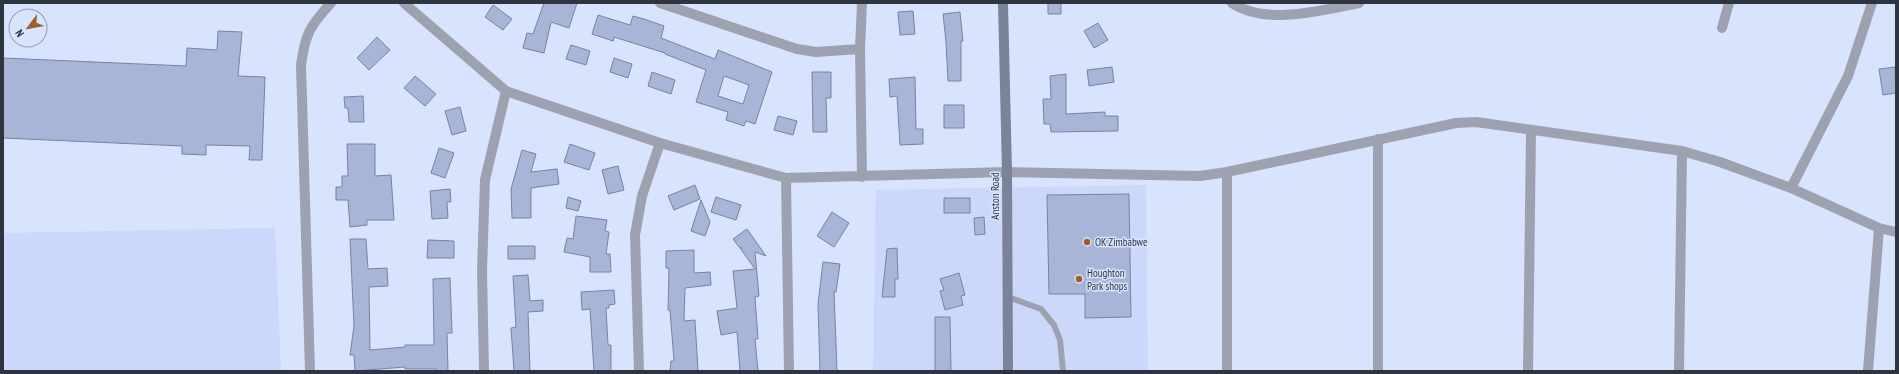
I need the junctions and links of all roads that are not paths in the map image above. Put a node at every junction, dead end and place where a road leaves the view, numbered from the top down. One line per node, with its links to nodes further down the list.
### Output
1 (331, 3): 25 (street)
2 (404, 3): 12 (street)
3 (660, 3): 11 (street)
4 (862, 3): 11 (street)
5 (1003, 3): 17 (main road, Anston Road)
6 (1232, 3): 7 (street)
7 (1359, 3)
8 (1730, 3): 10 (street)
9 (1872, 3): 21 (street)
10 (1722, 28)
11 (860, 49): 19 (street)
12 (506, 91): 15 (street); 26 (street)
13 (1531, 130): 14 (street); 16 (street); 33 (street)
14 (1378, 139): 18 (street); 32 (street)
15 (660, 143): 20 (street); 27 (street)
16 (1682, 151): 21 (street); 34 (street)
17 (1007, 172): 18 (street); 19 (street); 24 (main road, Anston Road)
18 (1227, 172): 31 (street)
19 (862, 177): 20 (street)
20 (786, 178): 28 (street)
21 (1791, 188): 22 (street)
22 (1879, 228): 23 (street); 35 (street)
23 (1896, 232)
24 (1008, 297): 29 (main road, Anston Road); 30 (lane)
25 (310, 371)
26 (484, 371)
27 (639, 371)
28 (789, 371)
29 (1008, 371)
30 (1063, 371)
31 (1227, 371)
32 (1378, 371)
33 (1528, 371)
34 (1678, 371)
35 (1868, 371)

